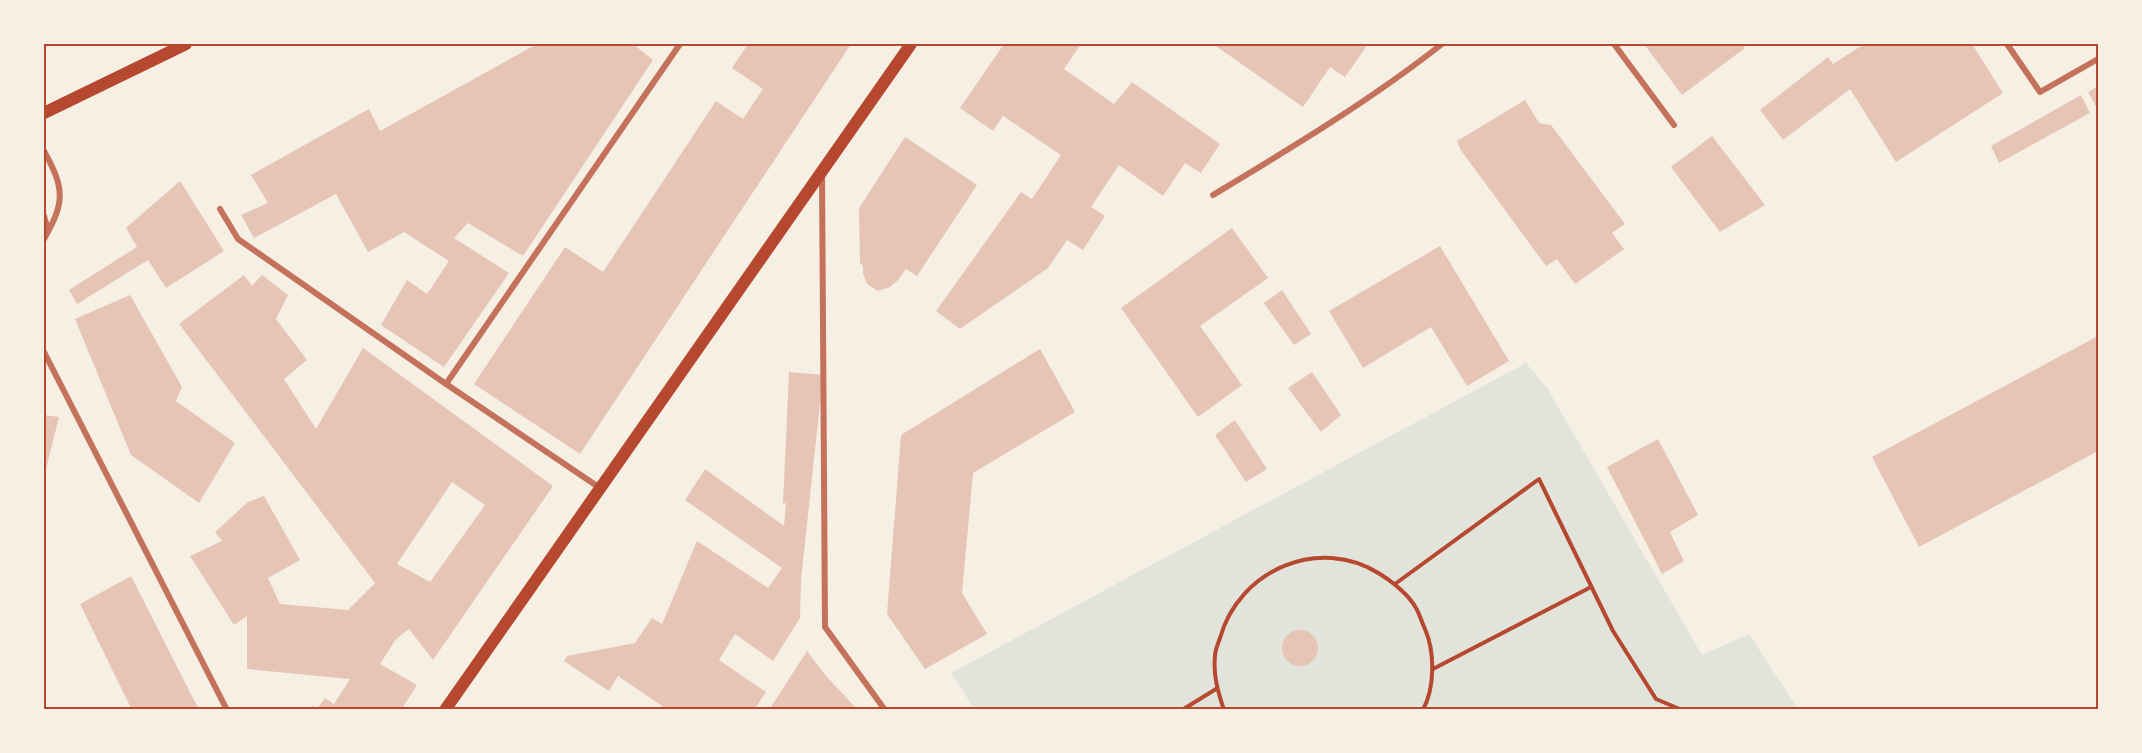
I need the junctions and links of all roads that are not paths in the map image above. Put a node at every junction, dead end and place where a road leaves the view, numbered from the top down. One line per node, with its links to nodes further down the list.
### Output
1 (186, 44): 10 (main road)
2 (680, 44): 20 (street)
3 (911, 44): 13 (main road)
4 (1426, 44): 8 (street)
5 (1442, 44): 8 (street)
6 (1614, 44): 11 (street)
7 (2007, 44): 9 (street)
8 (1432, 51): 14 (street)
9 (2098, 59)
10 (44, 113)
11 (1674, 125)
12 (44, 152): 17 (street)
13 (822, 169): 21 (main road); 24 (street)
14 (1213, 195)
15 (220, 208): 20 (street)
16 (44, 216): 17 (street)
17 (48, 230): 18 (street)
18 (44, 239)
19 (44, 352): 22 (street)
20 (446, 384): 21 (street)
21 (600, 488): 23 (main road)
22 (227, 710)
23 (445, 710)
24 (885, 710)

